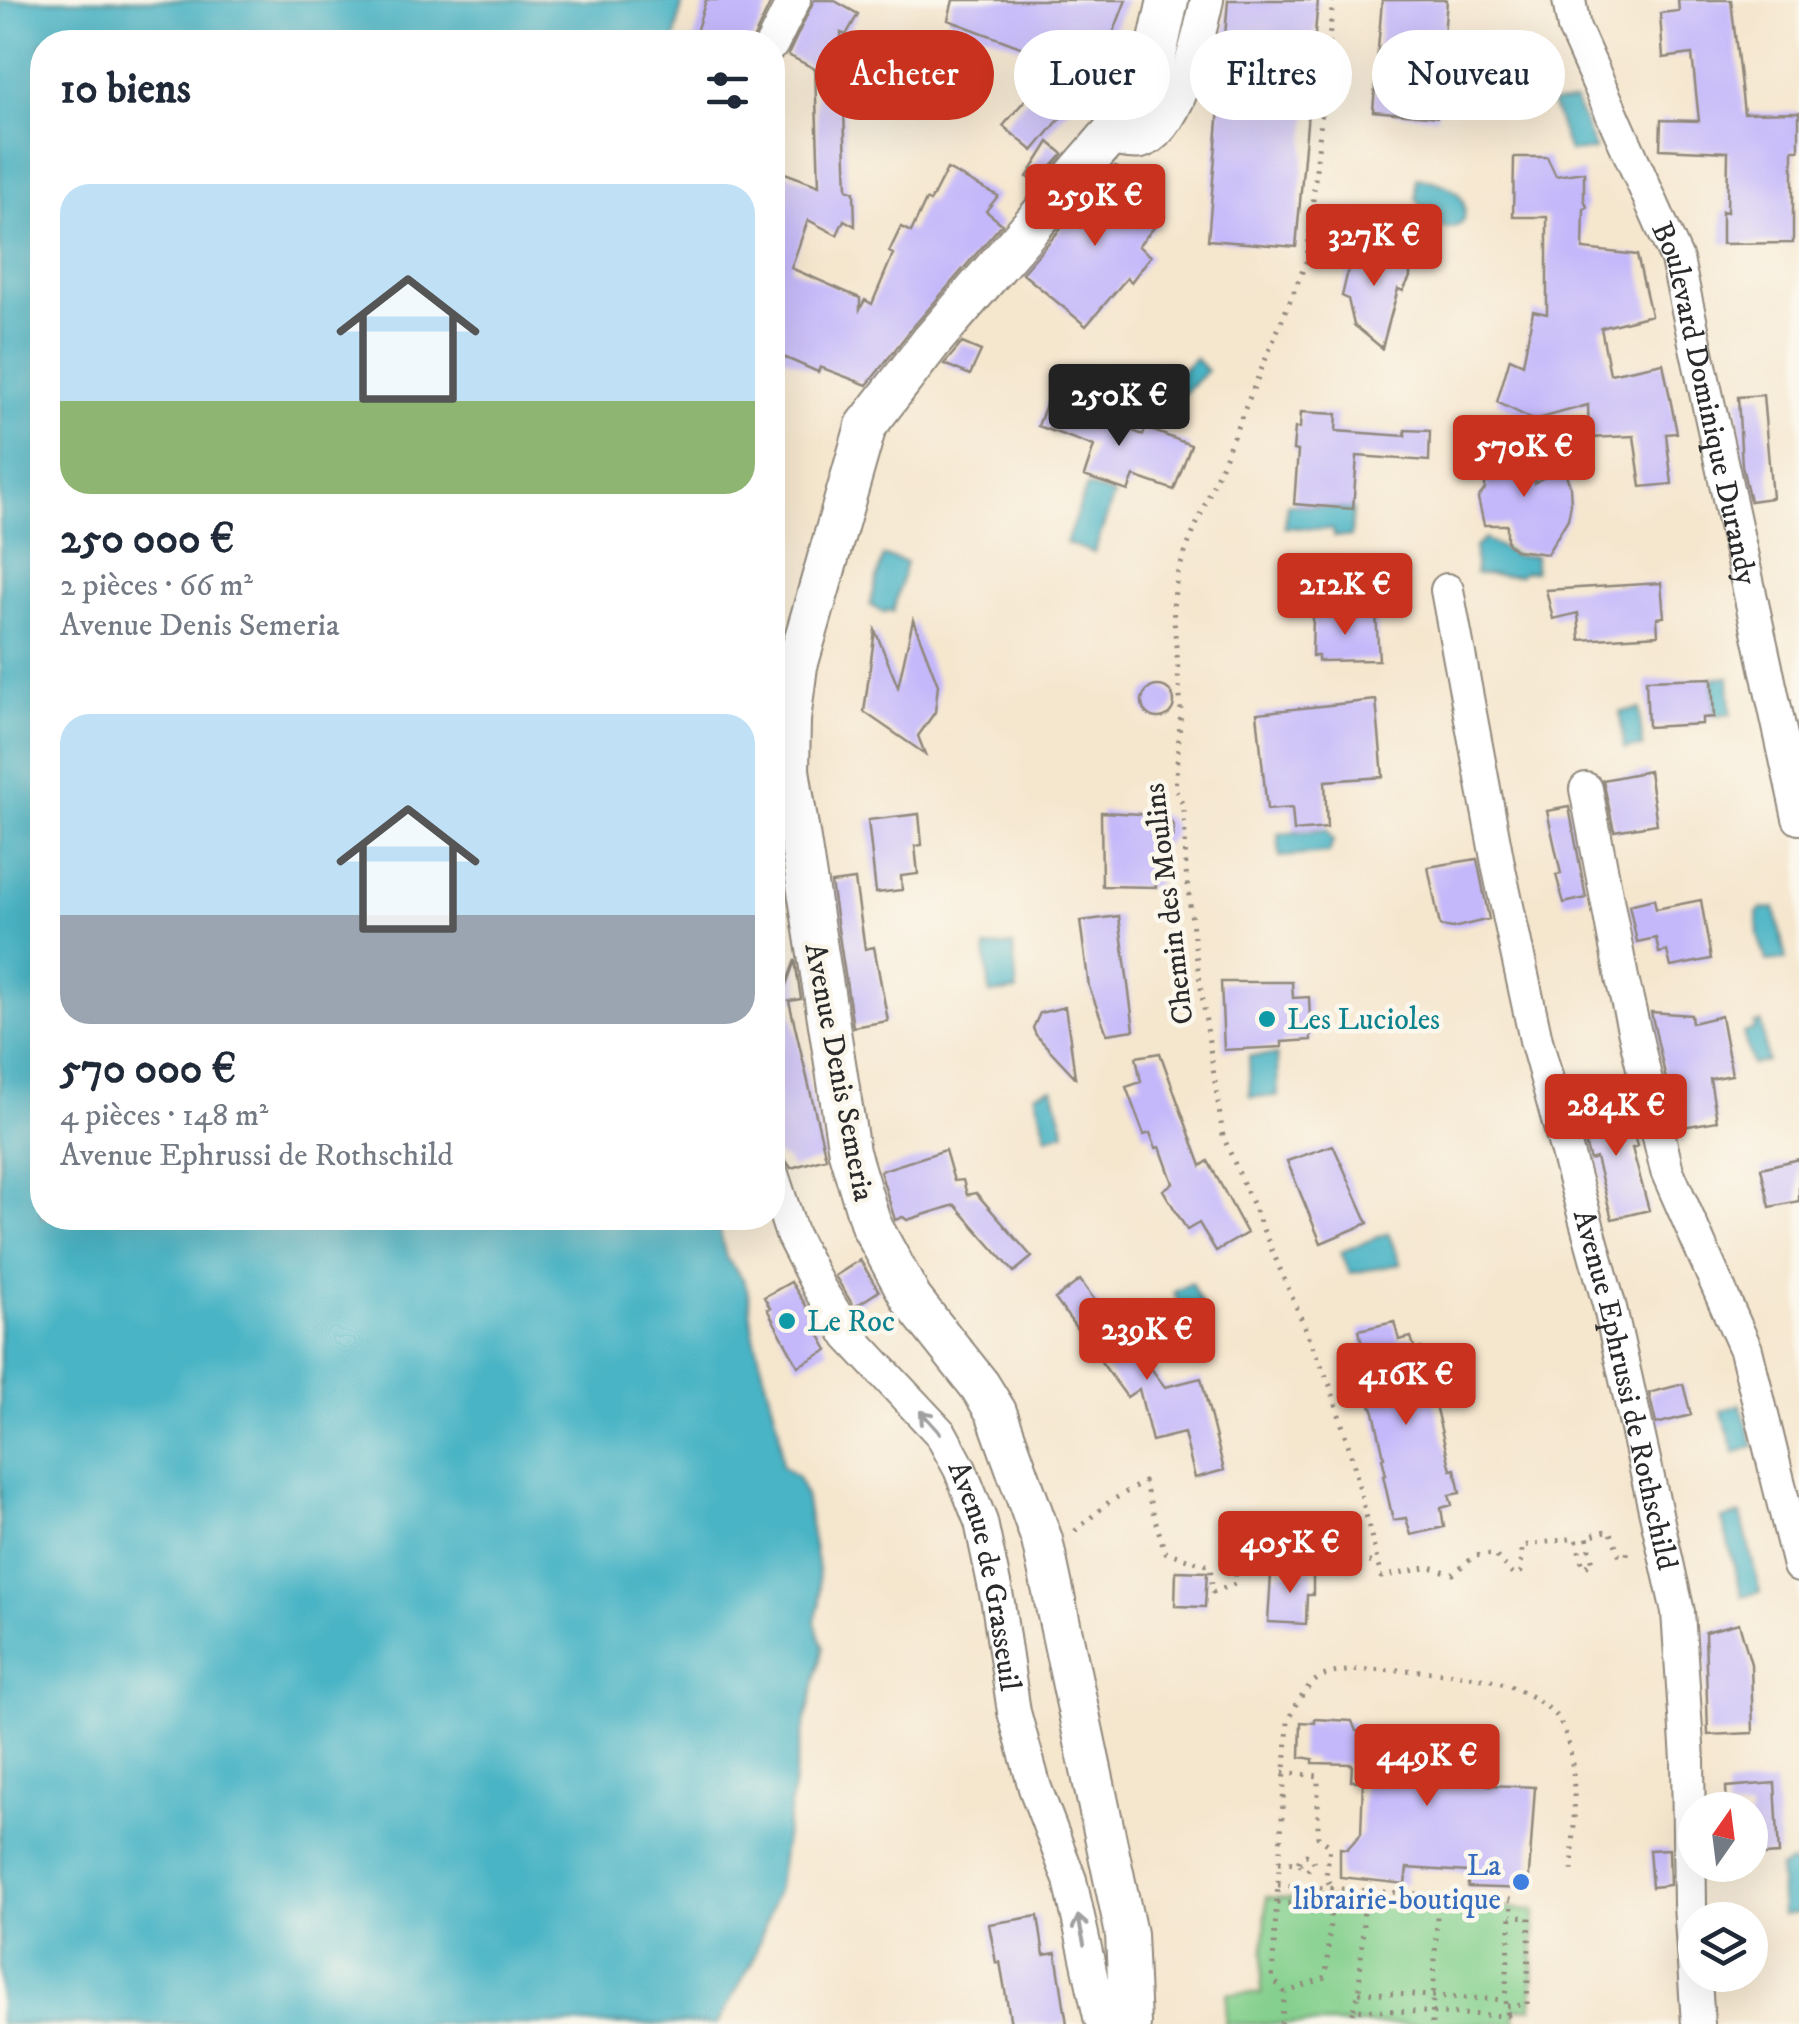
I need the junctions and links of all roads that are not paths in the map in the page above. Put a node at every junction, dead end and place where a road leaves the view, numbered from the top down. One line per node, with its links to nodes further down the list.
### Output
1 (794, 0): 5 (street)
2 (1168, 0): 6 (main road, Avenue Denis Semeria)
3 (1207, 0): 6 (street)
4 (1570, 0): 9 (street, Boulevard Dominique Durandy)
5 (779, 30)
6 (1110, 138): 13 (main road, Avenue Denis Semeria)
7 (1447, 590): 14 (street, Avenue Ephrussi de Rothschild)
8 (1586, 789): 11 (street)
9 (1799, 818)
10 (785, 1214): 12 (street, Avenue de Grasseuil, one-way to 10)
11 (1799, 1566)
12 (1106, 2024)
13 (1130, 2024)
14 (1698, 2024)

